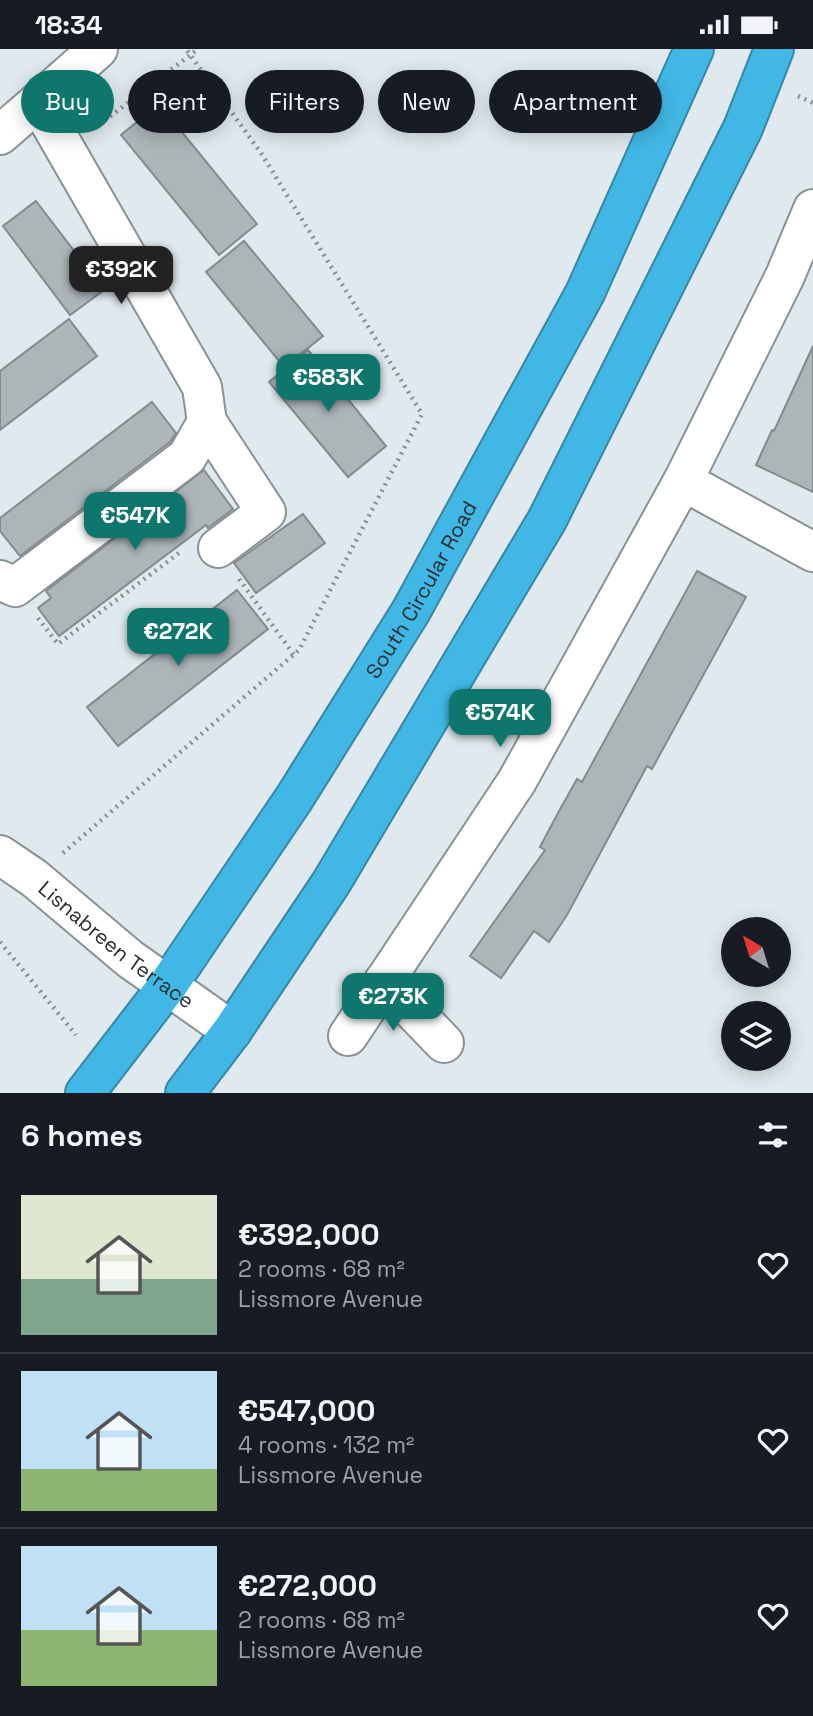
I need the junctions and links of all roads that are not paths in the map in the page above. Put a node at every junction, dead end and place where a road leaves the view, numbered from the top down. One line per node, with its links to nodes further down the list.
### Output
1 (98, 49): 4 (street)
2 (694, 49): 16 (highway, South Circular Road)
3 (774, 49): 17 (highway)
4 (74, 70)
5 (21, 117): 7 (street)
6 (56, 133): 9 (street)
7 (0, 135)
8 (813, 209): 10 (street)
9 (207, 422): 11 (street); 13 (street)
10 (683, 481): 12 (street); 15 (street)
11 (218, 548)
12 (813, 552)
13 (7, 583)
14 (0, 855): 16 (street, Lisnabreen Terrace)
15 (384, 981): 18 (street); 19 (street)
16 (168, 985): 17 (street, Lisnabreen Terrace); 20 (highway, South Circular Road)
17 (233, 1031): 21 (highway)
18 (348, 1036)
19 (444, 1043)
20 (85, 1093)
21 (185, 1093)

